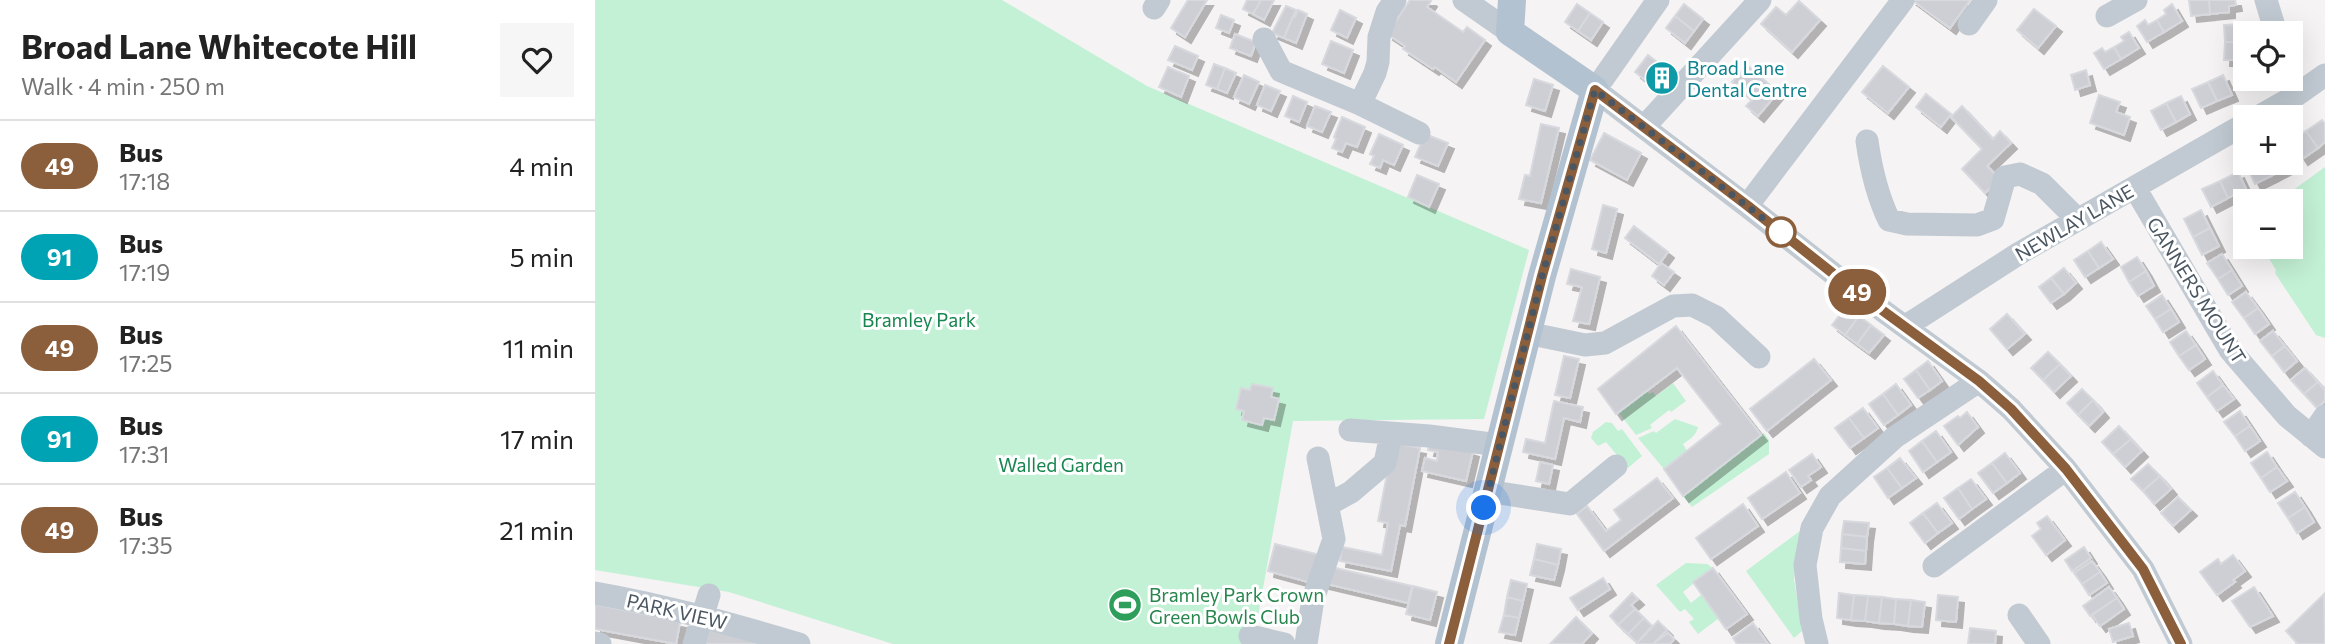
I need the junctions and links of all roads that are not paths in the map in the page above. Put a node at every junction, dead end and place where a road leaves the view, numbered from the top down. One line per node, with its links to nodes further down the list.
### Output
1 (1395, 0): 19 (street)
2 (1464, 0): 13 (street)
3 (1512, 0): 13 (main road)
4 (1658, 0): 17 (street)
5 (1760, 0): 21 (street)
6 (1903, 0): 26 (street)
7 (1986, 0): 12 (street)
8 (2136, 0): 10 (street)
9 (2267, 1): 11 (street)
10 (2107, 16)
11 (2273, 21)
12 (1969, 24)
13 (1510, 32): 17 (main road)
14 (1264, 39): 19 (street)
15 (2325, 75): 16 (street)
16 (2303, 83)
17 (1595, 90): 21 (street); 29 (main road)
18 (2288, 91): 20 (street)
19 (1360, 104): 23 (street)
20 (2272, 105)
21 (1643, 127): 26 (street)
22 (2233, 131): 25 (street, NEWLAY LANE)
23 (1419, 133)
24 (1867, 141): 27 (street)
25 (2135, 188): 27 (street, NEWLAY LANE); 35 (street, GANNERS MOUNT)
26 (1748, 206): 28 (street)
27 (2077, 219): 28 (street, NEWLAY LANE)
28 (1906, 326): 31 (street)
29 (1527, 333): 30 (street); 36 (main road)
30 (1759, 357)
31 (1979, 381): 39 (street); 52 (street)
32 (2325, 416): 35 (street)
33 (1350, 430): 34 (street)
34 (1391, 433): 36 (street); 41 (street)
35 (2318, 441)
36 (1499, 445): 40 (main road)
37 (1318, 458): 41 (street)
38 (1616, 466): 40 (street)
39 (2066, 469): 42 (street); 54 (street)
40 (1487, 491): 51 (main road)
41 (1329, 504): 50 (street)
42 (1934, 566)
43 (595, 593): 44 (street, PARK VIEW)
44 (706, 606): 47 (street); 48 (street, PARK VIEW)
45 (2019, 615): 53 (street)
46 (1250, 636): 49 (street)
47 (694, 644)
48 (799, 644)
49 (1284, 644)
50 (1306, 644)
51 (1449, 644)
52 (1817, 644)
53 (2039, 644)
54 (2181, 644)

